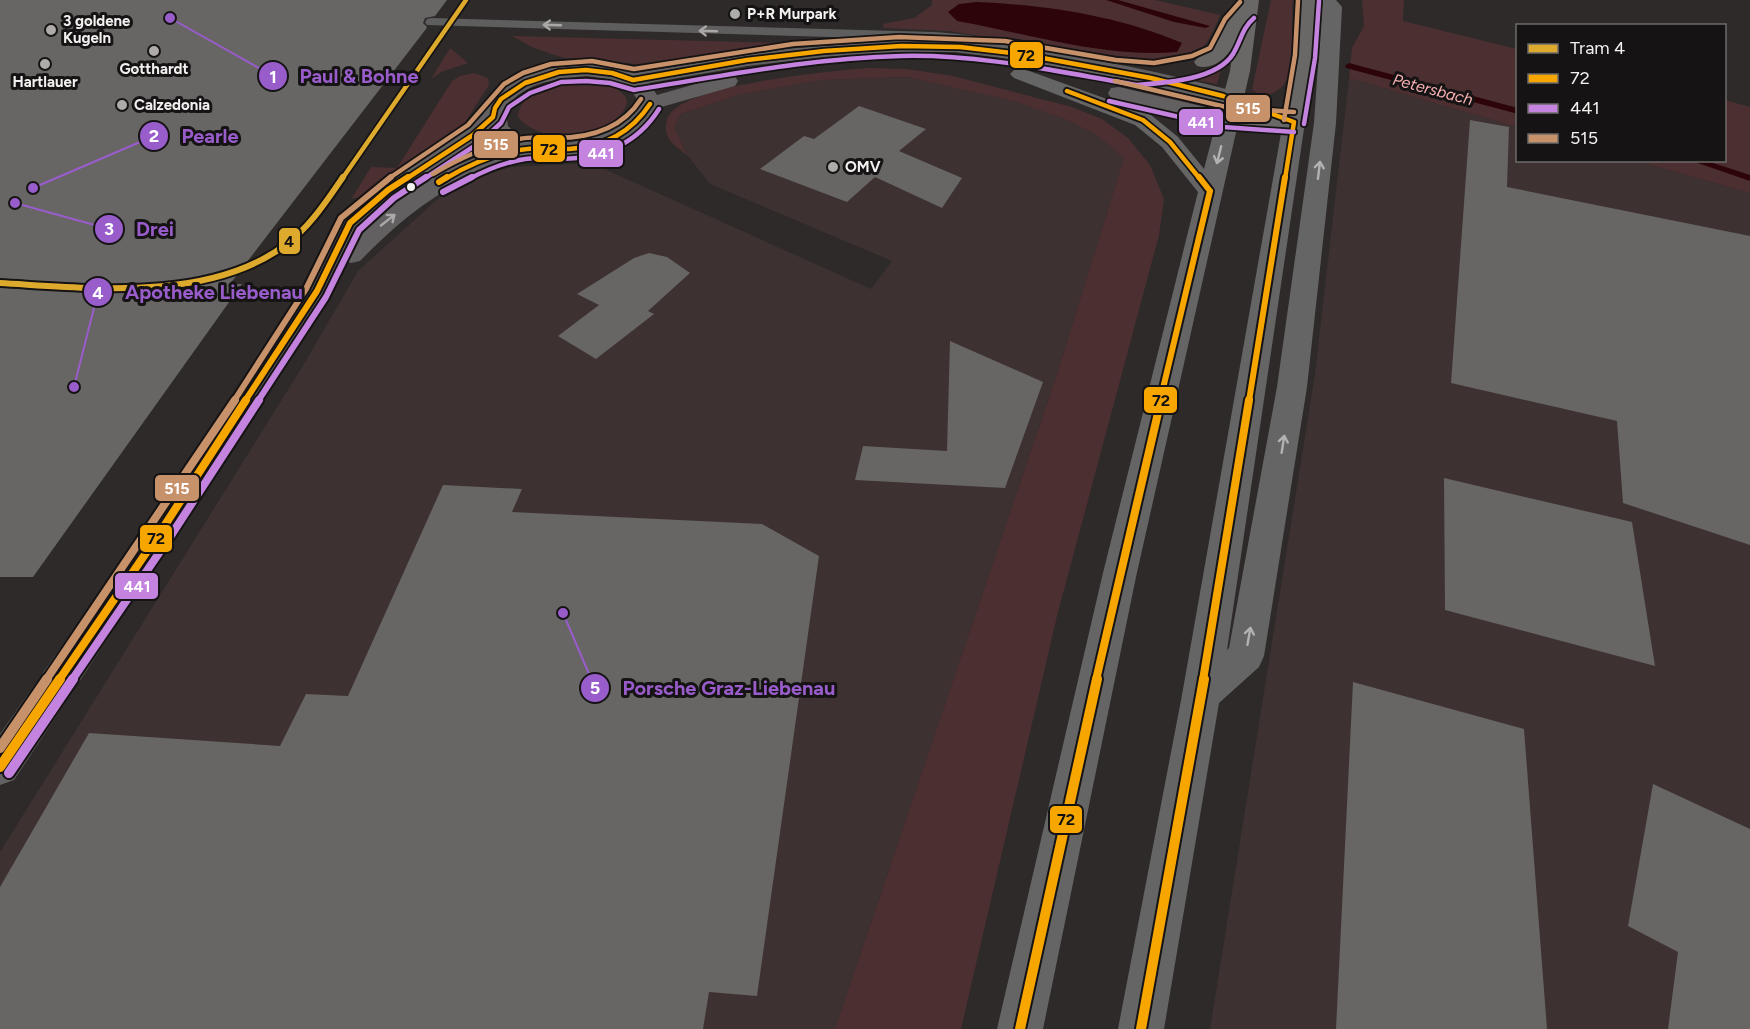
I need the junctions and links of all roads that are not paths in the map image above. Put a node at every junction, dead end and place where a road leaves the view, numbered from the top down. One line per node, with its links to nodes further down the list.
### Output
1 (1309, 0): 12 (main road)
2 (1326, 0): 16 (highway, one-way to 2)
3 (1248, 5): 7 (main road); 10 (main road)
4 (431, 22): 5 (lane, one-way to 4)
5 (1037, 57): 7 (main road); 8 (main road)
6 (1021, 74): 9 (main road); 10 (main road); 14 (highway)
7 (1138, 75): 10 (main road)
8 (633, 80): 9 (main road); 11 (main road)
9 (650, 104): 13 (main road)
10 (1231, 109): 12 (main road); 14 (highway, one-way to 14)
11 (494, 117): 13 (main road); 15 (main road)
12 (1294, 122): 16 (highway)
13 (537, 147): 15 (main road, one-way to 13)
14 (1210, 191): 18 (highway)
15 (316, 291): 17 (main road)
16 (1201, 695): 19 (highway)
17 (0, 767)
18 (1020, 1029)
19 (1141, 1029)

